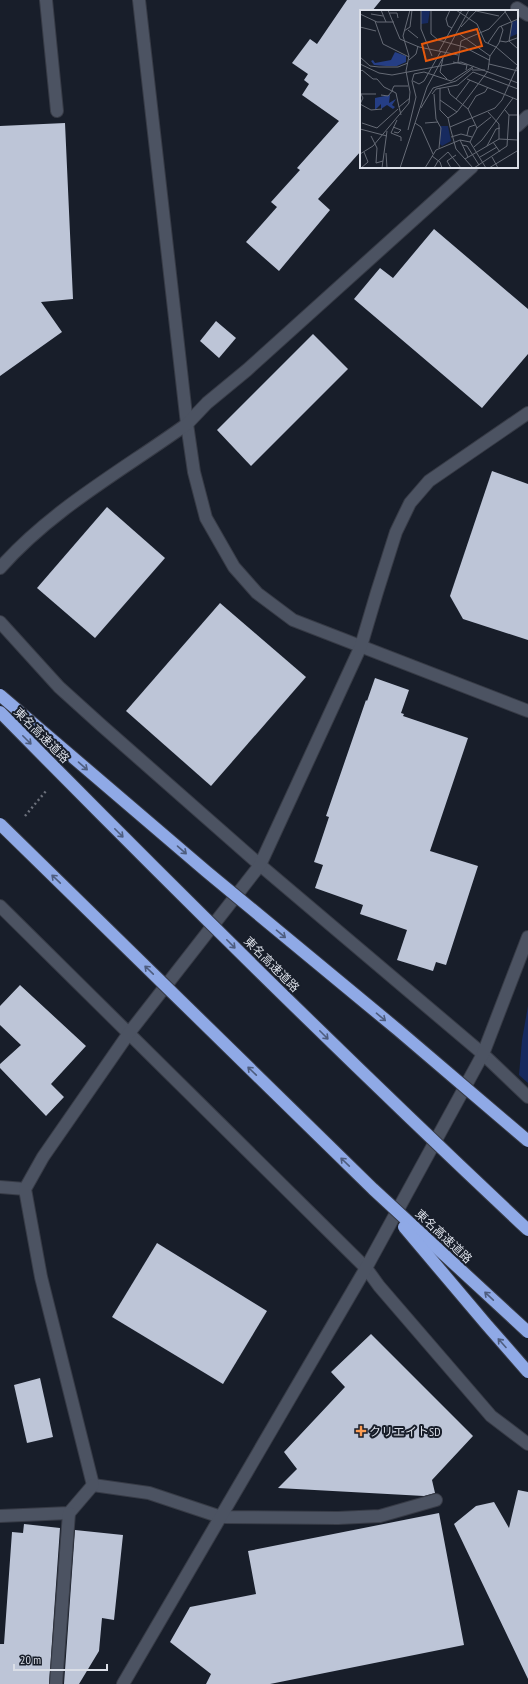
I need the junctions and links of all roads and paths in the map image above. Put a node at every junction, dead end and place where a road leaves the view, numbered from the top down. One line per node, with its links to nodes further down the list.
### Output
1 (46, 0): 5 (street)
2 (139, 0): 10 (street)
3 (517, 8): 4 (street)
4 (528, 15)
5 (57, 111)
6 (528, 116): 7 (street)
7 (518, 125)
8 (471, 168): 10 (street)
9 (528, 413): 13 (street)
10 (187, 424): 11 (street); 13 (street)
11 (0, 568)
12 (0, 622): 18 (street)
13 (362, 646): 15 (street); 18 (street)
14 (0, 695): 24 (highway, one-way to 24, bridge)
15 (528, 711)
16 (0, 712): 28 (highway, 東名高速道路, one-way to 28, bridge)
17 (0, 824): 27 (highway, 東名高速道路, one-way to 17, bridge)
18 (260, 865): 21 (street); 22 (street)
19 (0, 906): 21 (street)
20 (528, 937): 22 (street)
21 (129, 1033): 26 (street); 29 (street)
22 (483, 1054): 23 (street); 29 (street)
23 (528, 1097)
24 (528, 1141)
25 (0, 1187): 26 (street)
26 (25, 1189): 33 (street)
27 (373, 1189): 30 (highway, 東名高速道路, one-way to 27, bridge); 31 (highway, one-way to 27, bridge)
28 (528, 1230)
29 (366, 1268): 32 (street); 37 (street)
30 (528, 1332)
31 (528, 1372)
32 (528, 1444)
33 (93, 1486): 35 (street); 37 (street)
34 (436, 1500): 37 (street)
35 (69, 1513): 36 (street); 38 (street)
36 (0, 1516)
37 (221, 1517): 39 (street)
38 (56, 1684)
39 (123, 1684)

